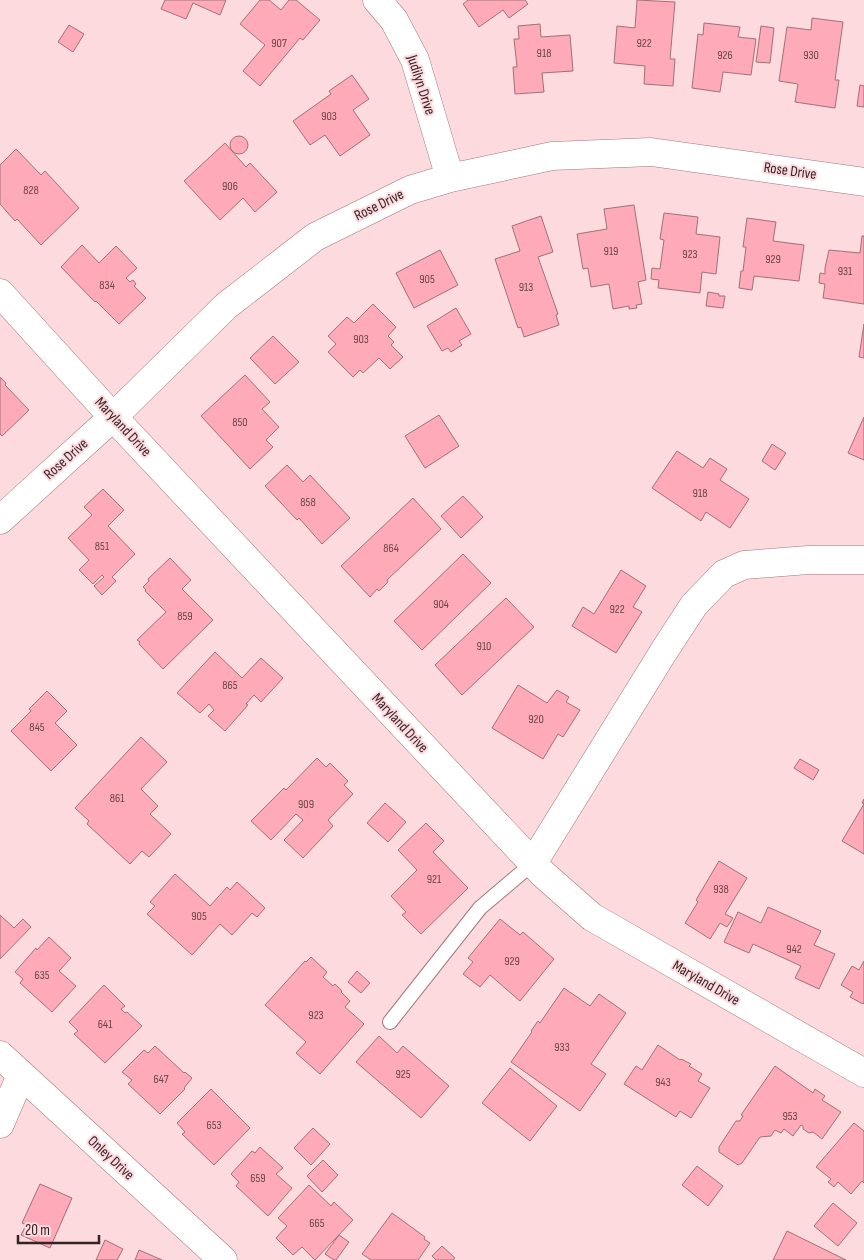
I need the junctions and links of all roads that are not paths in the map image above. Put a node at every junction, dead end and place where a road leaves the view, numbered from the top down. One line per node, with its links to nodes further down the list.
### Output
1 (376, 0): 2 (street, Judilyn Drive)
2 (450, 178): 3 (street, Rose Drive); 5 (street, Rose Drive)
3 (864, 182)
4 (0, 293): 5 (street, Maryland Drive)
5 (113, 417): 6 (street, Rose Drive); 8 (street, Maryland Drive)
6 (0, 520)
7 (864, 560): 8 (street)
8 (533, 864): 9 (lane); 11 (street, Maryland Drive)
9 (390, 1022)
10 (0, 1055): 12 (street, Onley Drive)
11 (864, 1074)
12 (21, 1075): 13 (street); 14 (street, Onley Drive)
13 (0, 1124)
14 (223, 1260)

